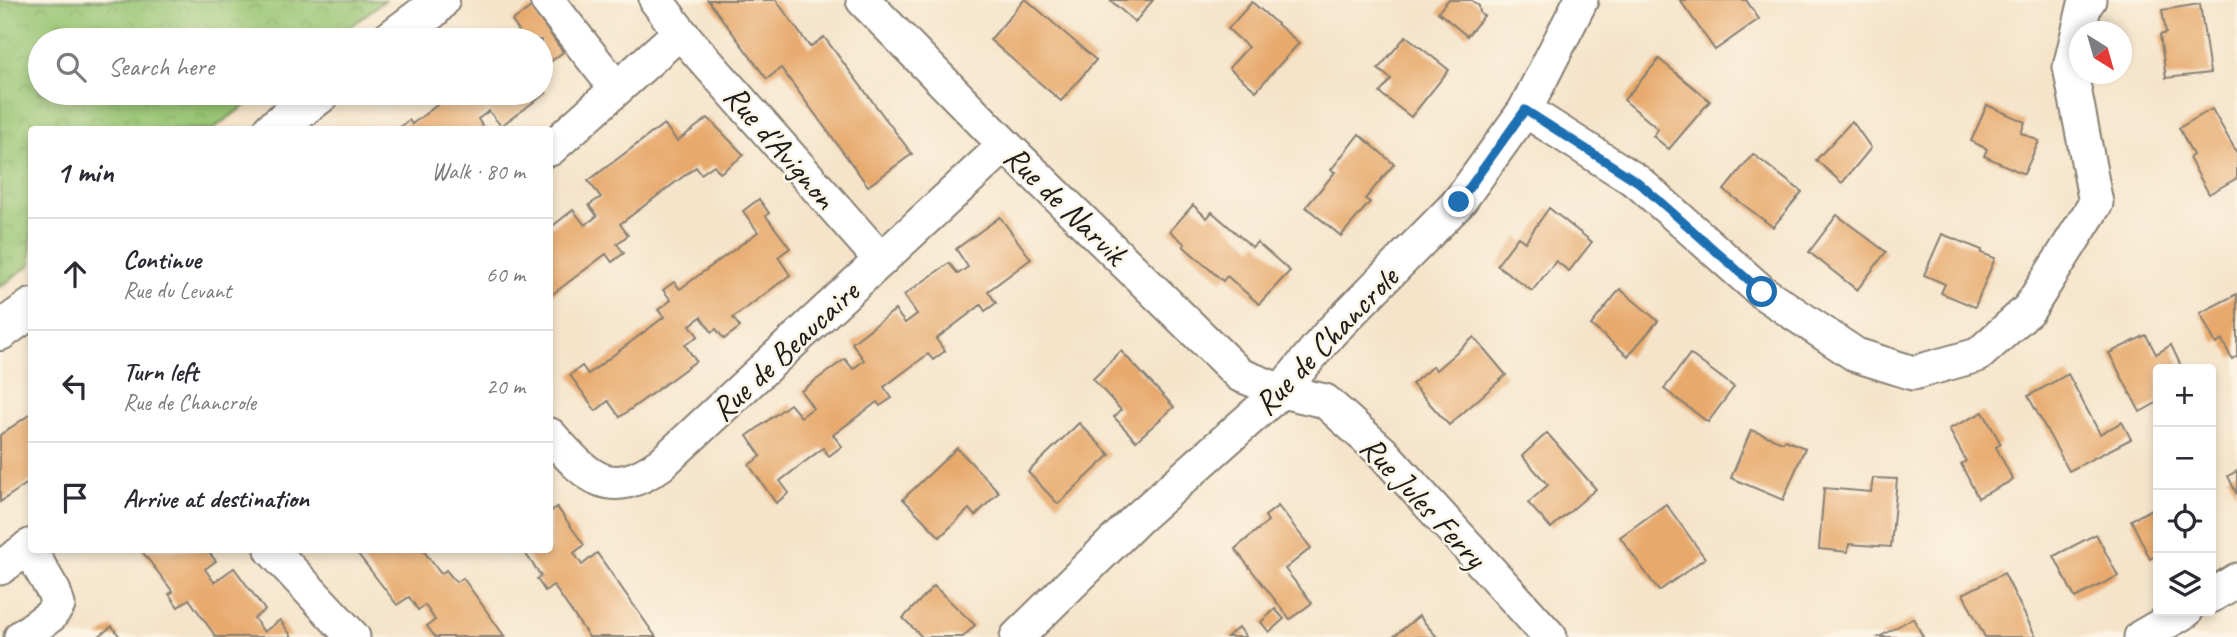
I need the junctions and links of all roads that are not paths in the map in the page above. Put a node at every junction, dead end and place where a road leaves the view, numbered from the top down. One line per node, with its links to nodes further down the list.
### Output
1 (440, 0): 7 (street)
2 (547, 0): 9 (street)
3 (656, 0): 8 (street, Rue d'Avignon)
4 (863, 0): 13 (street, Rue de Narvik)
5 (1581, 0): 11 (street, Rue de Chancrole)
6 (2089, 0): 11 (street)
7 (406, 28)
8 (680, 32): 9 (street); 15 (street, Rue d'Avignon)
9 (616, 88): 14 (street)
10 (305, 105): 12 (street)
11 (1525, 110): 18 (street, Rue de Chancrole)
12 (277, 126)
13 (1005, 145): 15 (street, Rue de Beaucaire); 18 (street, Rue de Narvik)
14 (553, 146)
15 (881, 260): 19 (street, Rue de Beaucaire)
16 (28, 311): 17 (street)
17 (0, 331)
18 (1281, 391): 29 (street, Rue de Chancrole); 30 (street, Rue Jules Ferry)
19 (553, 438)
20 (28, 547): 23 (street)
21 (34, 553): 27 (street)
22 (275, 553): 28 (street)
23 (0, 568)
24 (2237, 580): 25 (street)
25 (2216, 593)
26 (2177, 616): 31 (street)
27 (21, 637)
28 (353, 637)
29 (1017, 637)
30 (1550, 637)
31 (2141, 637)

